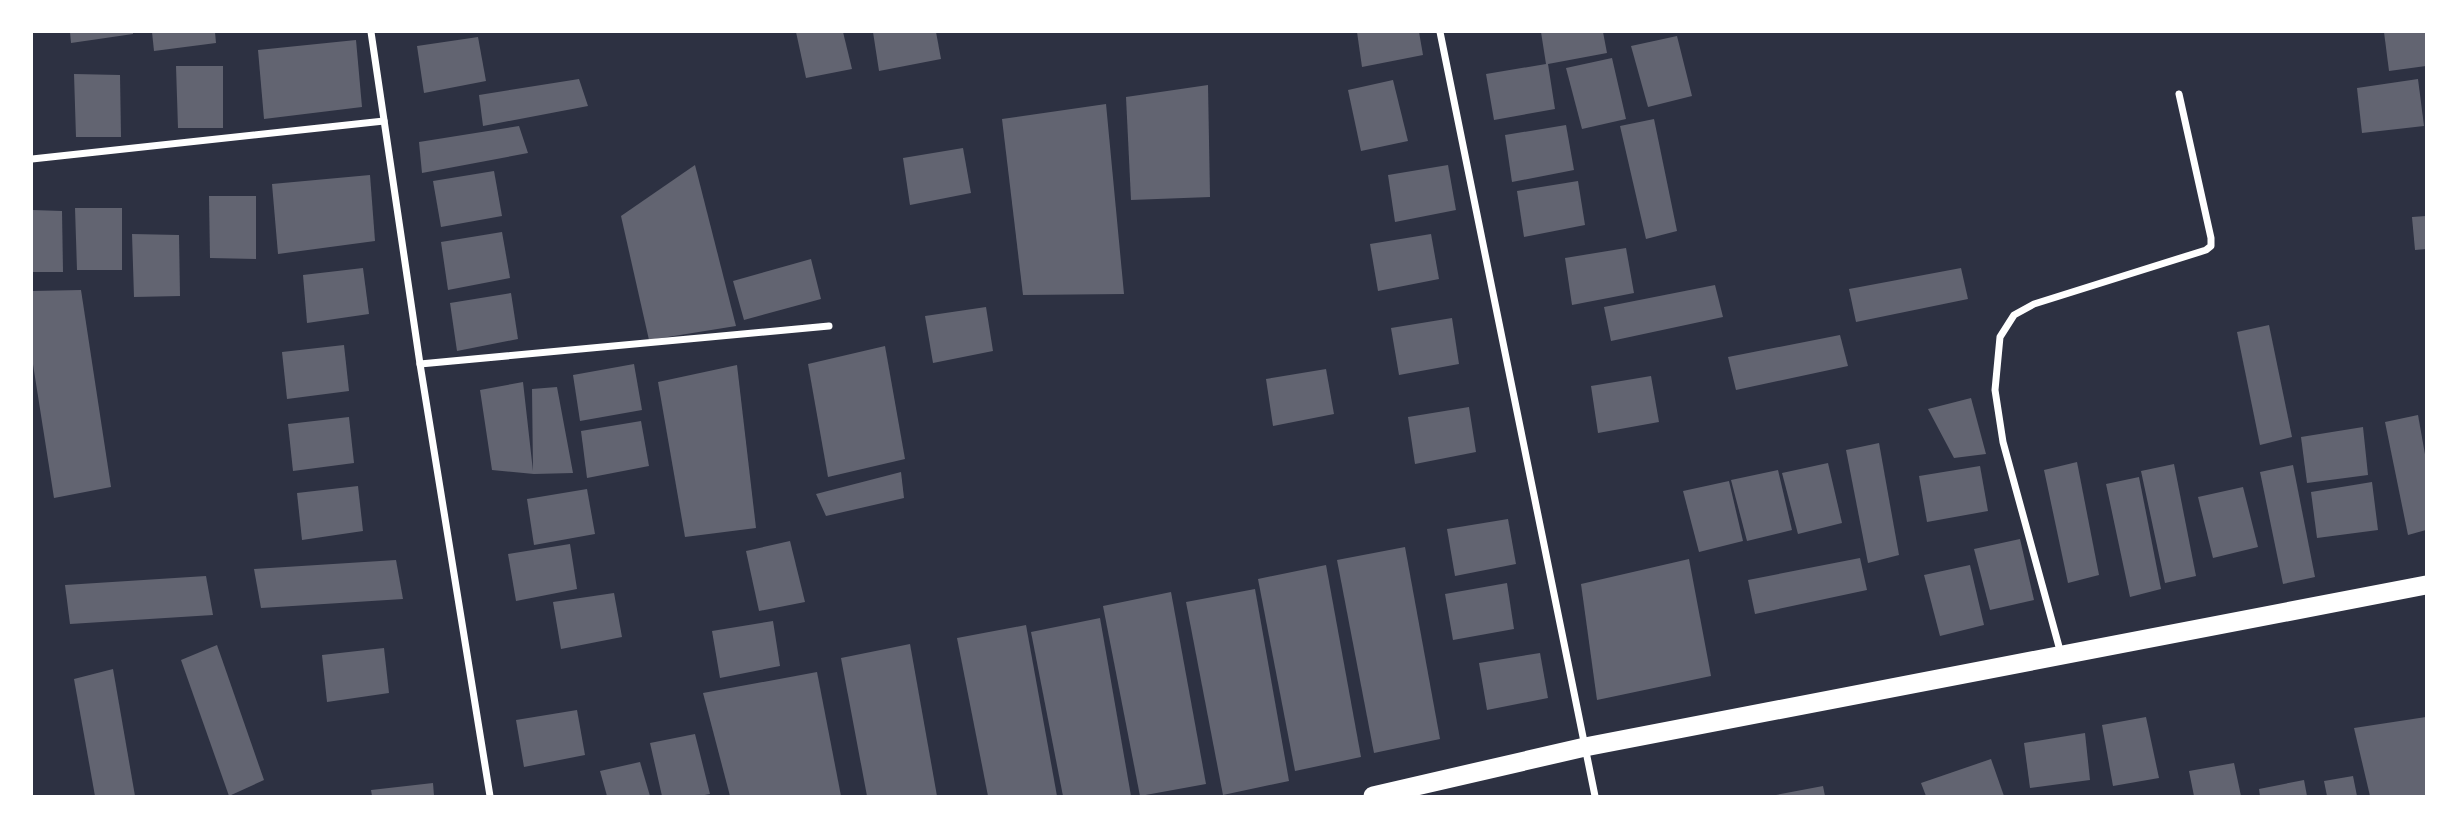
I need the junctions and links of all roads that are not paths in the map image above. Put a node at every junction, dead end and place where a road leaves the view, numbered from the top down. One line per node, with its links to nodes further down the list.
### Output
1 (371, 32): 4 (street)
2 (1440, 32): 10 (street)
3 (2179, 94): 9 (street)
4 (384, 121): 5 (street); 7 (street)
5 (32, 159)
6 (829, 326): 7 (street)
7 (420, 364): 11 (street)
8 (2427, 585): 9 (highway)
9 (2062, 655): 10 (highway)
10 (1585, 747): 12 (highway); 13 (street)
11 (490, 796)
12 (1373, 796)
13 (1595, 796)

